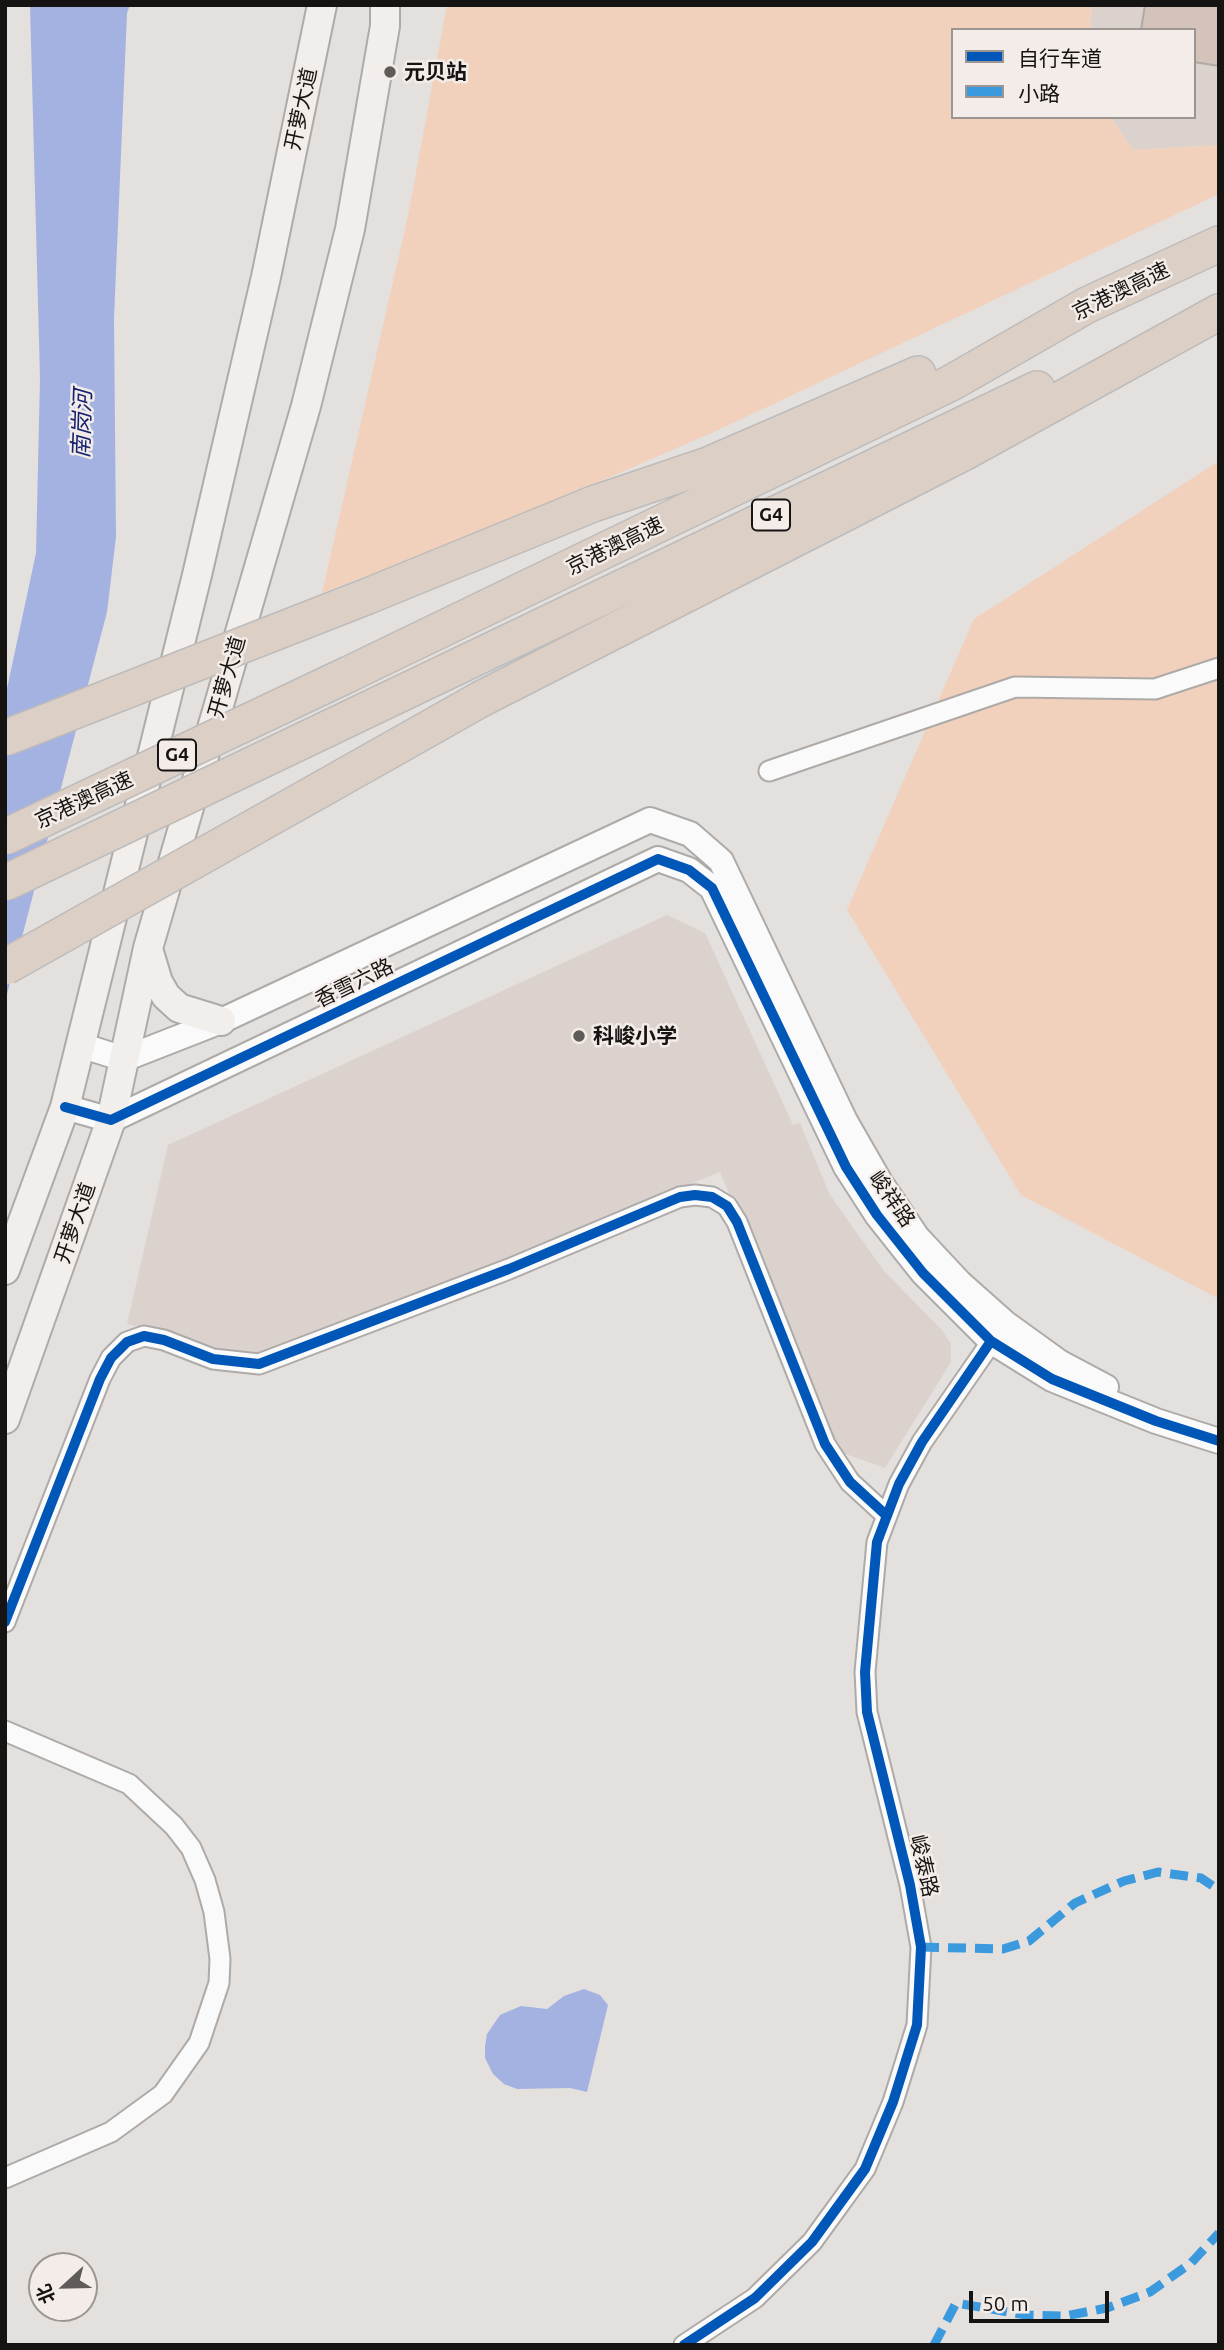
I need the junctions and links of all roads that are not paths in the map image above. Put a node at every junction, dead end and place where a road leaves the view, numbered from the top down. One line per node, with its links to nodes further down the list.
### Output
1 (322, 5): 16 (main road, 开萝大道)
2 (385, 5): 13 (main road, 开萝大道)
3 (1219, 244): 4 (highway, 京港澳高速 / G4)
4 (1087, 305): 7 (highway, bridge); 10 (highway, 京港澳高速 / G4, bridge)
5 (1219, 310): 12 (highway, 京港澳高速 / G4, bridge); 14 (highway, bridge)
6 (1219, 668): 8 (street)
7 (5, 738)
8 (769, 771)
9 (650, 820): 15 (street, 香雪六路); 21 (street, 峻祥路)
10 (5, 837)
11 (658, 859): 19 (street, 香雪六路); 21 (street, 峻祥路)
12 (5, 883)
13 (148, 948): 15 (main road); 17 (main road, 开萝大道)
14 (5, 967)
15 (221, 1021): 17 (street, 香雪六路)
16 (80, 1045): 17 (street); 18 (main road, 开萝大道)
17 (124, 1059): 19 (main road, 开萝大道)
18 (65, 1107): 19 (street); 20 (main road, 开萝大道)
19 (111, 1120): 22 (main road, 开萝大道)
20 (5, 1269)
21 (998, 1332): 23 (street, 峻祥路); 24 (street, 峻祥路); 25 (street, 峻泰路)
22 (5, 1419)
23 (1219, 1428)
24 (1219, 1441)
25 (887, 1516): 26 (street); 29 (street, 峻泰路)
26 (5, 1622)
27 (5, 1731): 28 (street)
28 (5, 2178)
29 (684, 2345)

